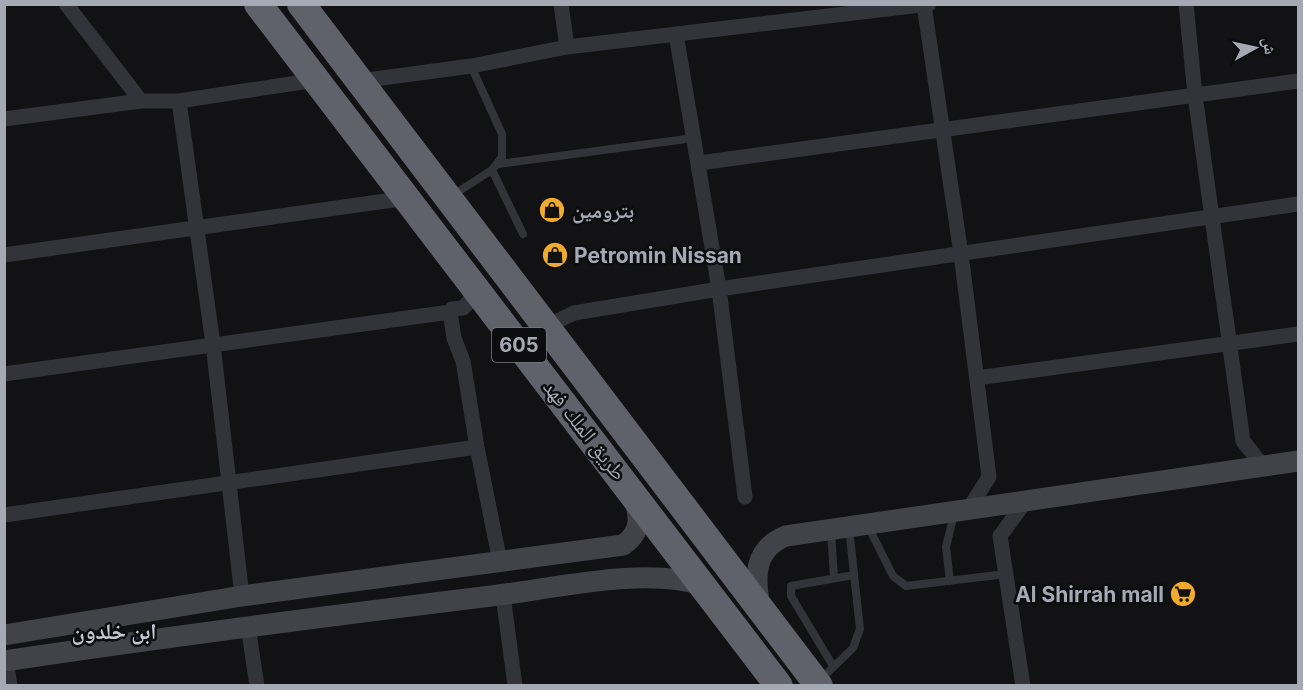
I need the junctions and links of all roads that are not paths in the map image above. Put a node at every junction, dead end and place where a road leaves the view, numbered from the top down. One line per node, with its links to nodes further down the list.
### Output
1 (258, 4): 12 (highway, طريق الملك فهد / 605)
2 (302, 4): 13 (highway, طريق الملك فهد / 605)
3 (561, 4): 10 (street)
4 (929, 4): 7 (street)
5 (1186, 4): 15 (street)
6 (69, 5): 16 (street)
7 (924, 5): 8 (street); 19 (street)
8 (826, 10): 9 (street)
9 (676, 34): 10 (street); 20 (street)
10 (567, 47): 11 (street)
11 (471, 66): 13 (street); 22 (lane)
12 (316, 80): 17 (street); 24 (highway, طريق الملك فهد / 605)
13 (360, 81): 25 (highway, طريق الملك فهد / 605)
14 (1299, 81): 15 (street)
15 (1195, 95): 19 (street); 27 (street)
16 (141, 100): 17 (street); 18 (street)
17 (179, 100): 28 (street)
18 (4, 119)
19 (944, 129): 21 (street); 30 (street)
20 (694, 138): 21 (street); 22 (lane)
21 (699, 163): 32 (street)
22 (499, 164): 23 (lane)
23 (492, 170): 25 (lane); 29 (lane)
24 (407, 198): 28 (street); 33 (highway, طريق الملك فهد / 605)
25 (449, 198): 35 (highway, طريق الملك فهد / 605)
26 (1299, 204): 27 (street)
27 (1213, 216): 30 (street); 37 (street)
28 (197, 228): 31 (street); 38 (street)
29 (524, 234)
30 (961, 254): 32 (street); 40 (street)
31 (4, 255)
32 (719, 289): 35 (street); 46 (street)
33 (478, 292): 34 (street); 45 (highway, طريق الملك فهد / 605)
34 (450, 312): 38 (street); 41 (street)
35 (547, 326): 61 (highway, طريق الملك فهد / 605)
36 (1299, 334): 37 (street)
37 (1231, 343): 40 (street); 43 (street)
38 (213, 344): 39 (street); 44 (street)
39 (4, 374)
40 (977, 378): 48 (street)
41 (477, 447): 44 (street); 52 (street)
42 (1299, 461): 43 (street)
43 (1262, 465): 47 (street)
44 (231, 481): 49 (street); 60 (street)
45 (629, 488): 51 (street); 58 (highway, طريق الملك فهد / 605)
46 (745, 497)
47 (1025, 502): 48 (street); 53 (street)
48 (961, 511): 50 (street); 57 (lane)
49 (4, 515)
50 (849, 527): 54 (lane); 55 (lane); 57 (lane); 61 (street)
51 (604, 549): 52 (street); 56 (street)
52 (500, 562): 60 (street)
53 (1006, 574): 57 (lane); 70 (street)
54 (854, 575): 55 (lane); 65 (lane)
55 (834, 578): 65 (lane)
56 (608, 581): 58 (street); 59 (street)
57 (950, 581)
58 (702, 585): 69 (highway, طريق الملك فهد / 605)
59 (503, 595): 62 (street); 68 (street)
60 (242, 596): 63 (street)
61 (760, 607): 65 (highway, طريق الملك فهد / 605)
62 (248, 626): 64 (street); 67 (street)
63 (4, 635)
64 (5, 661): 66 (street)
65 (823, 678)
66 (10, 686)
67 (257, 686)
68 (515, 686)
69 (779, 686)
70 (1023, 686)

